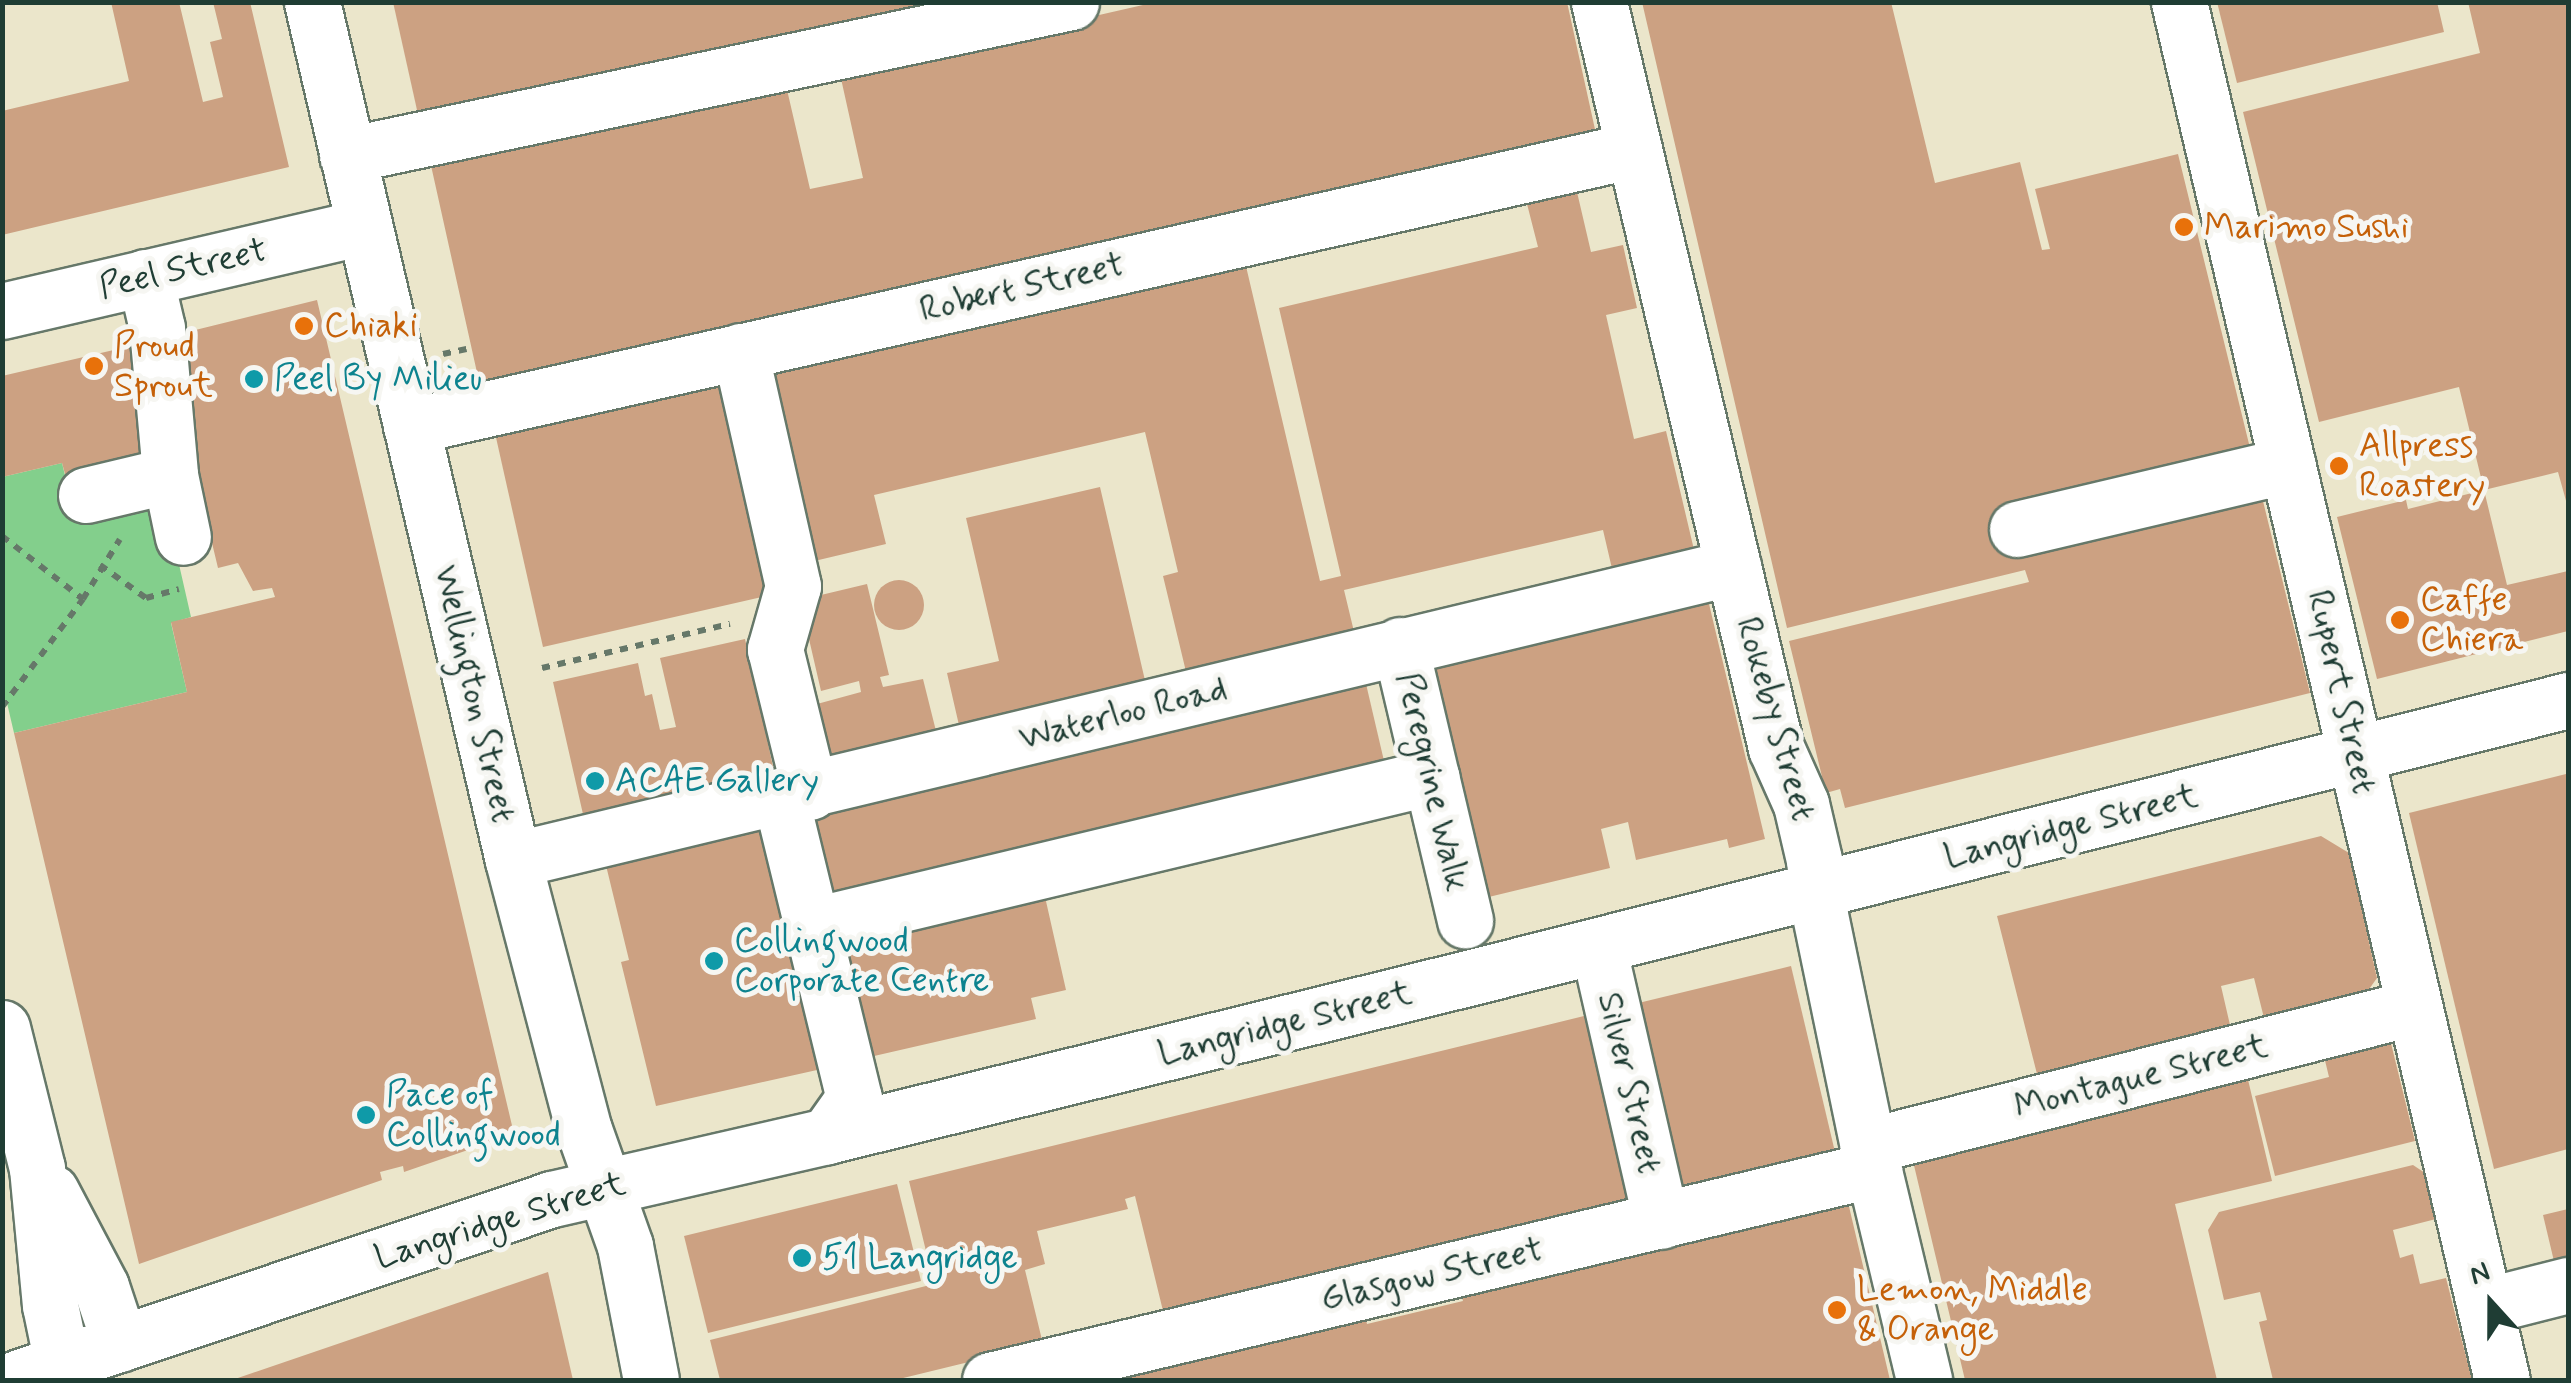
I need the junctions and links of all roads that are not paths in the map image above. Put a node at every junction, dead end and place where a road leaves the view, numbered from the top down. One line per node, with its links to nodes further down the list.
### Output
1 (312, 2): 6 (street, Wellington Street)
2 (1071, 2): 6 (street)
3 (1598, 2): 5 (street, Rokeby Street)
4 (2179, 2): 12 (street, Rupert Street)
5 (1634, 150): 10 (street, Robert Street); 17 (street, Rokeby Street)
6 (347, 155): 7 (street, Wellington Street)
7 (364, 226): 8 (street, Peel Street); 11 (street, Wellington Street)
8 (145, 278): 9 (street, Peel Street); 13 (street)
9 (2, 311)
10 (740, 351): 11 (street, Robert Street); 22 (street)
11 (411, 426): 23 (street, Wellington Street)
12 (2288, 465): 15 (street); 20 (street, Rupert Street)
13 (170, 475): 14 (street); 16 (street)
14 (86, 495)
15 (2018, 529)
16 (184, 562)
17 (1733, 566): 18 (street, Waterloo Road); 24 (street, Rokeby Street)
18 (1400, 645): 21 (street, Peregrine Walk); 22 (street, Waterloo Road)
19 (2568, 700): 20 (street, Langridge Street)
20 (2356, 755): 24 (street, Langridge Street); 28 (street, Rupert Street)
21 (1432, 777): 25 (street, Peregrine Walk); 26 (street)
22 (795, 796): 23 (street, Waterloo Road); 26 (street)
23 (513, 860): 32 (street, Wellington Street)
24 (1817, 892): 27 (street, Langridge Street); 31 (street, Rokeby Street)
25 (1465, 920)
26 (814, 925): 30 (street)
27 (1598, 946): 30 (street, Langridge Street); 33 (street, Silver Street)
28 (2414, 1007): 31 (street, Montague Street); 35 (street, Rupert Street)
29 (2, 1028): 36 (street)
30 (828, 1136): 32 (street, Langridge Street)
31 (1871, 1157): 33 (street, Glasgow Street); 40 (street, Rokeby Street)
32 (603, 1186): 36 (street, Langridge Street); 38 (street, Wellington Street)
33 (1661, 1221): 39 (street, Glasgow Street)
34 (2568, 1285): 35 (street)
35 (2485, 1306): 41 (street, Rupert Street)
36 (89, 1361): 37 (street, Langridge Street)
37 (11, 1380)
38 (651, 1380)
39 (990, 1380)
40 (1924, 1380)
41 (2502, 1380)

